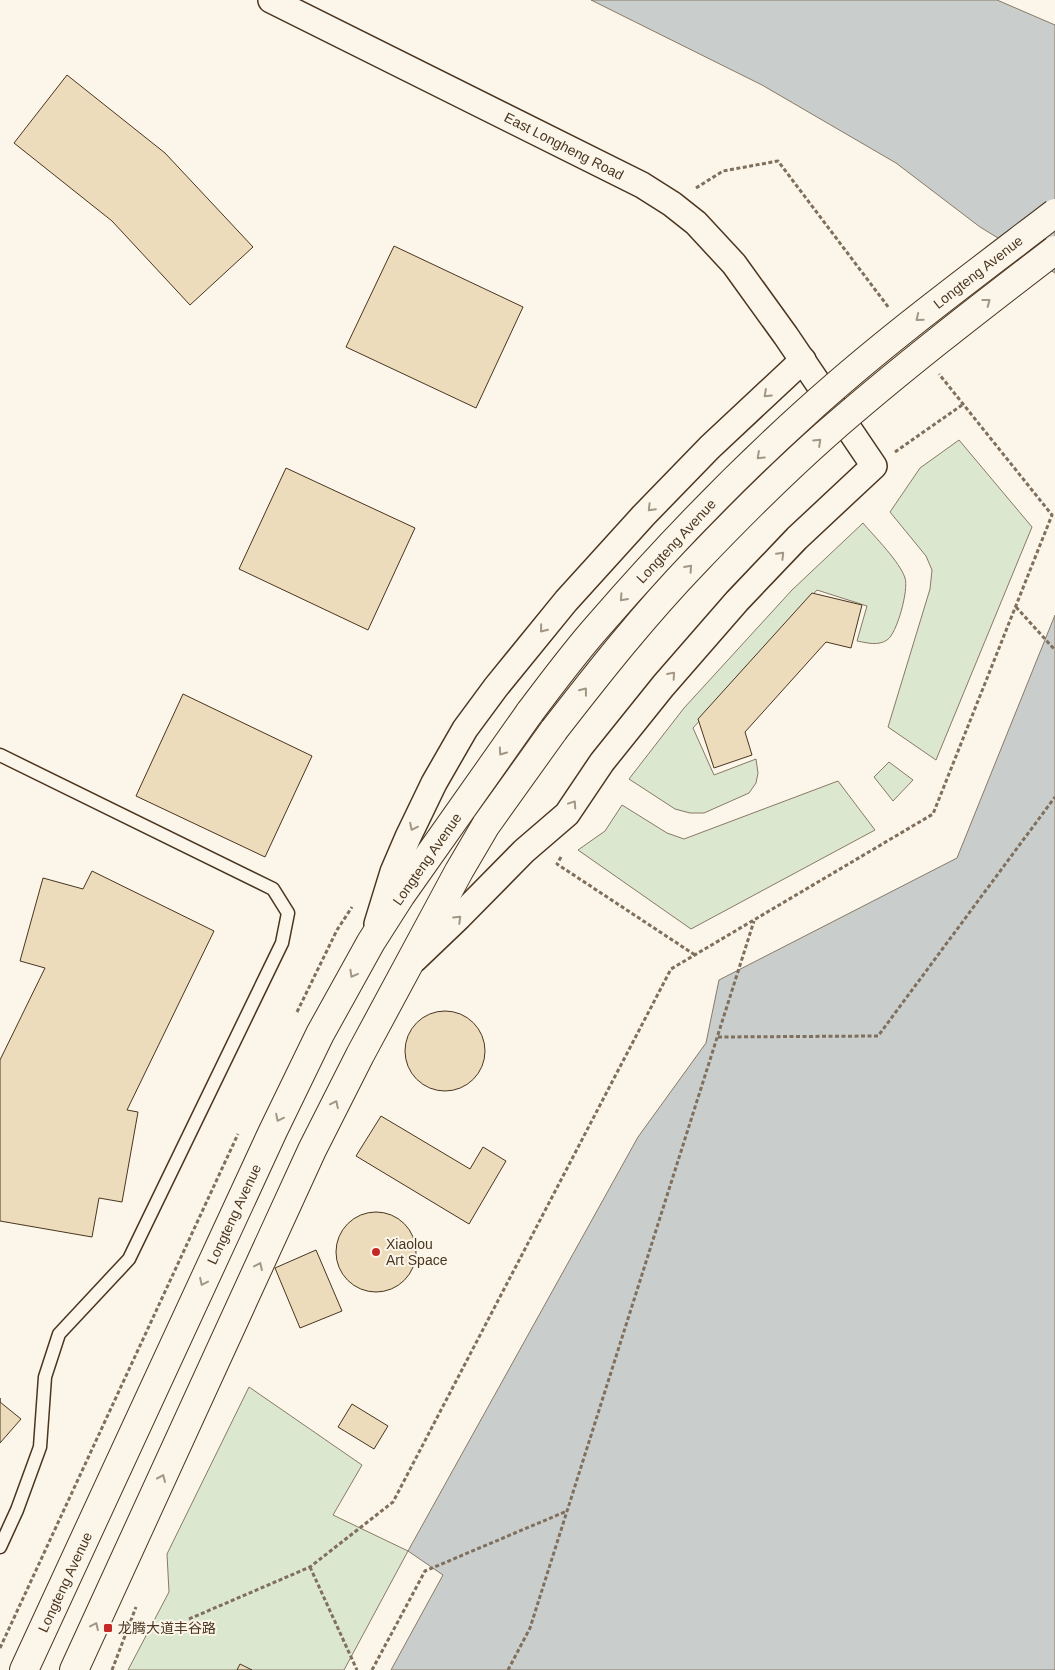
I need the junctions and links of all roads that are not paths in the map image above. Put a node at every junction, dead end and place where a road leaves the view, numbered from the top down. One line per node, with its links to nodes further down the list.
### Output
1 (271, 0): 4 (street, East Longheng Road)
2 (1055, 213): 6 (main road, Longteng Avenue, one-way to 6, bridge)
3 (1055, 250): 7 (main road, Longteng Avenue, one-way to 3, bridge)
4 (802, 360): 6 (street, one-way to 6); 7 (street, East Longheng Road, one-way to 4)
5 (0, 755): 8 (lane)
6 (371, 942): 9 (main road, Longteng Avenue, one-way to 9)
7 (410, 964): 10 (main road, Longteng Avenue, one-way to 7)
8 (0, 1547)
9 (24, 1670)
10 (74, 1670)

